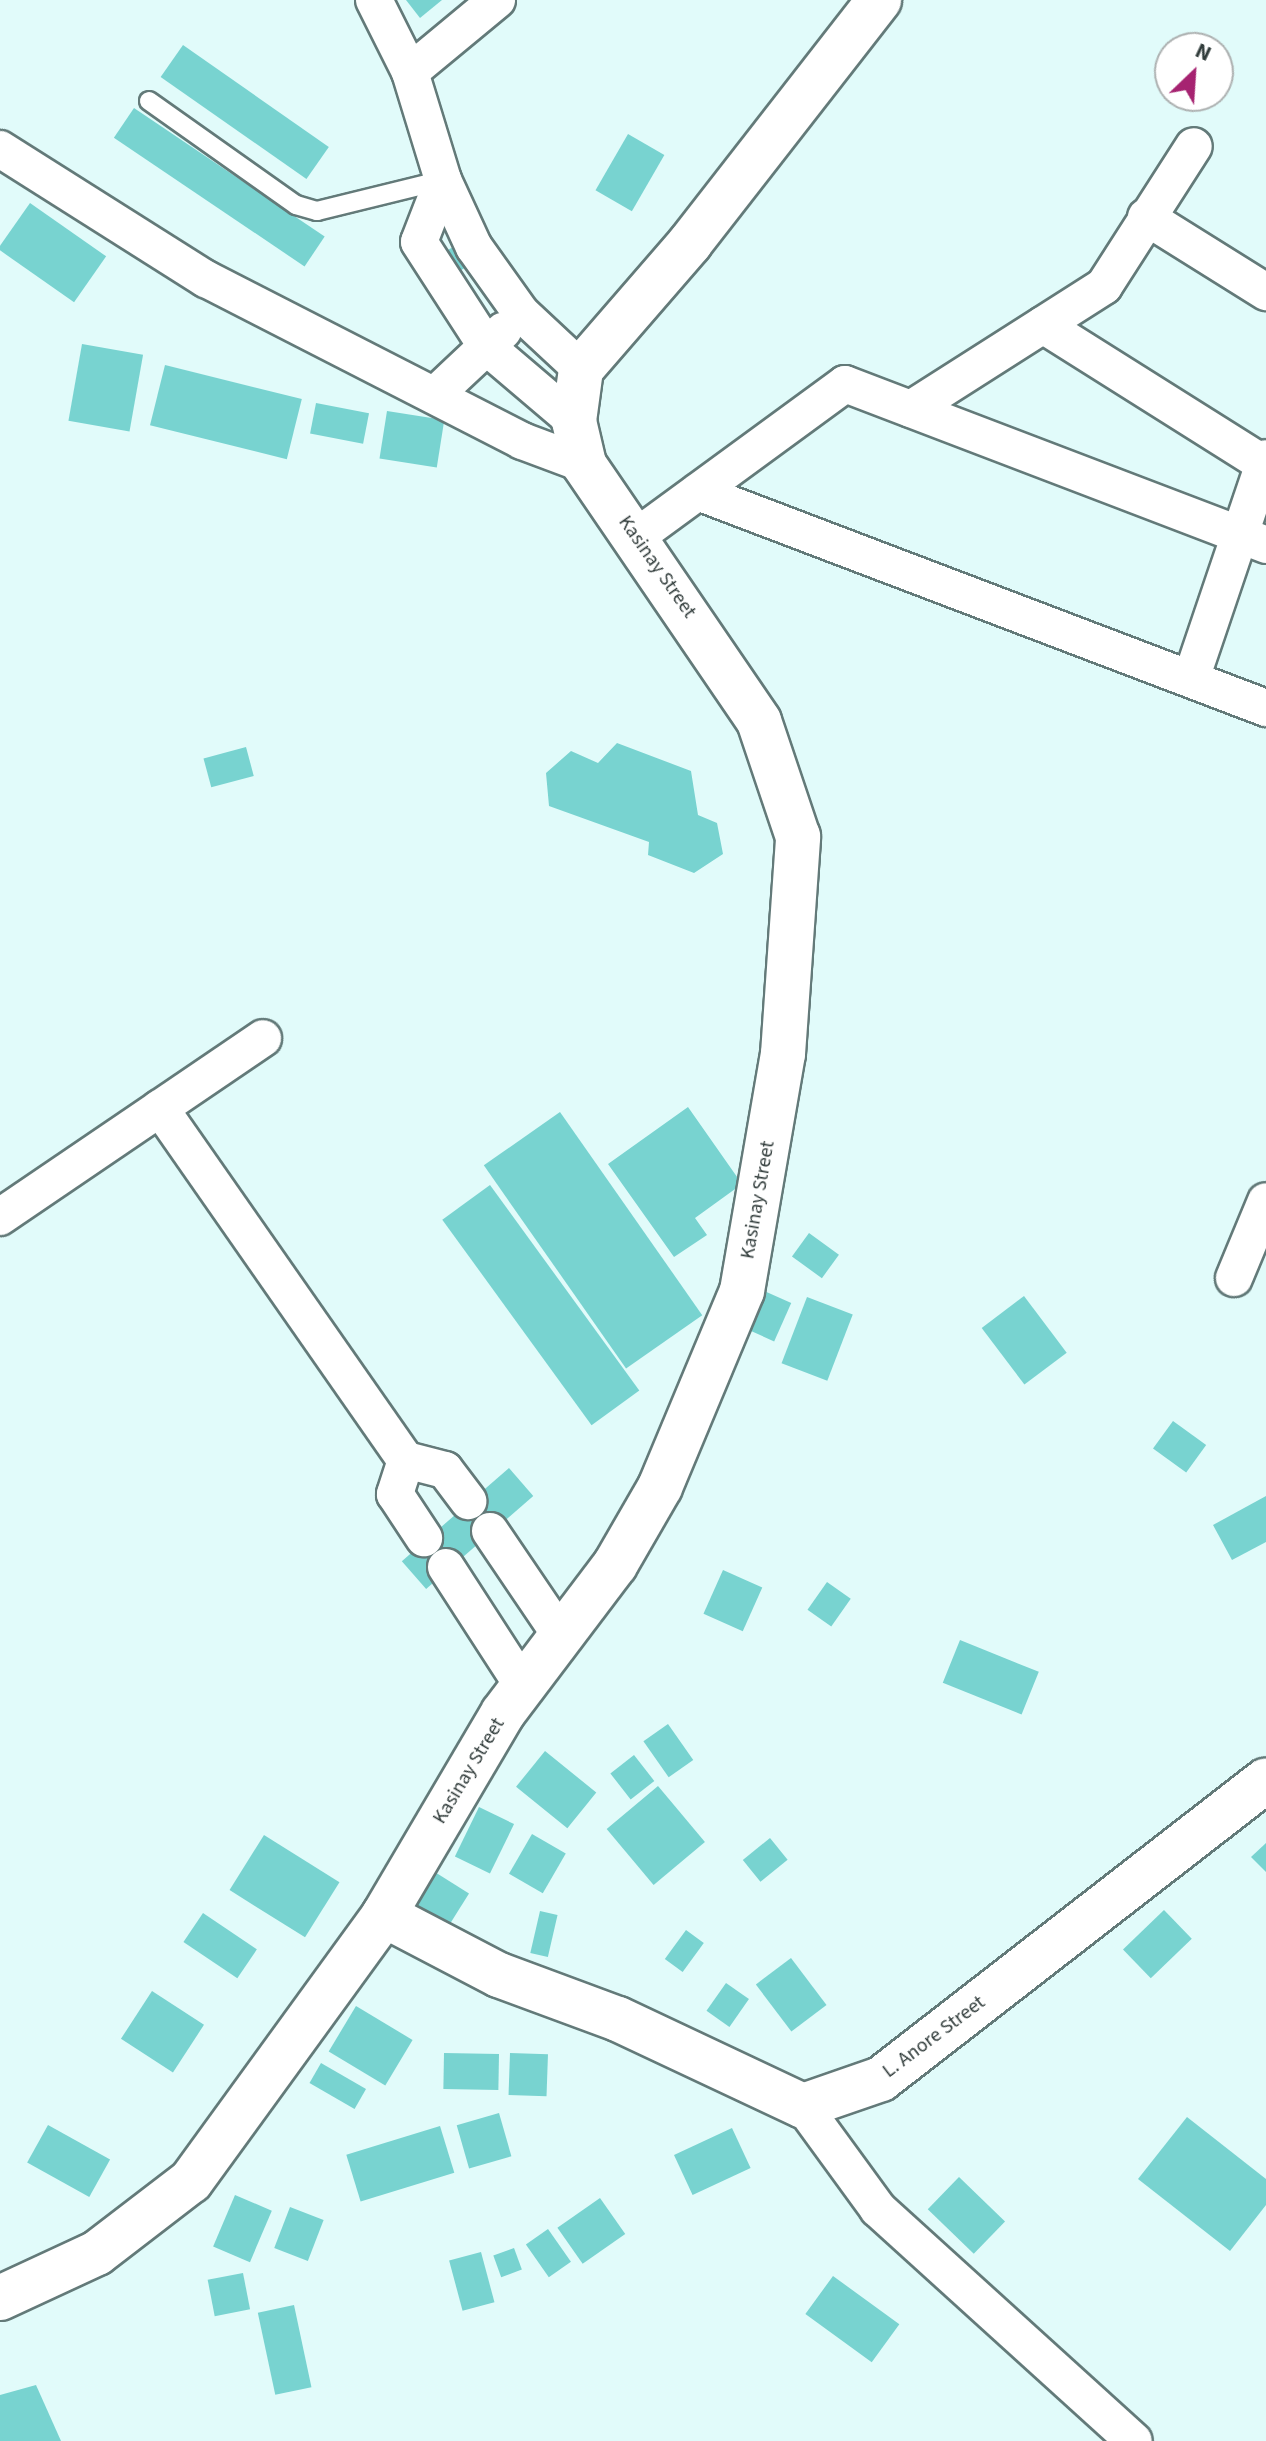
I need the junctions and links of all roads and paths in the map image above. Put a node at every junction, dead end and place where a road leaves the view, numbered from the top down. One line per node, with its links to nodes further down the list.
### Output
1 (374, 0): 4 (street)
2 (497, 0): 4 (street)
3 (879, 0): 14 (street)
4 (410, 72): 8 (street)
5 (149, 101): 8 (lane)
6 (1194, 146): 9 (street)
7 (0, 149): 15 (street)
8 (443, 180): 11 (street); 13 (street)
9 (1146, 217): 10 (street); 12 (street)
10 (1266, 292)
11 (521, 313): 13 (street); 14 (street)
12 (1043, 325): 16 (street); 18 (street)
13 (487, 347): 15 (street); 17 (street)
14 (581, 369): 17 (street, Kasinay Street)
15 (437, 393): 19 (street)
16 (911, 409): 20 (street); 22 (street)
17 (574, 421): 19 (street, Kasinay Street)
18 (1265, 461): 22 (street)
19 (584, 464): 21 (street, Kasinay Street)
20 (698, 492): 21 (street); 23 (street)
21 (636, 537): 35 (street, Kasinay Street)
22 (1253, 540): 23 (street)
23 (1191, 679): 24 (street)
24 (1266, 708)
25 (263, 1038): 26 (street)
26 (160, 1108): 28 (street); 30 (street)
27 (1266, 1203): 29 (street)
28 (0, 1217)
29 (1234, 1278)
30 (406, 1460): 31 (street); 33 (street)
31 (468, 1501)
32 (490, 1531): 35 (street)
33 (424, 1538)
34 (446, 1567): 36 (street)
35 (561, 1636): 36 (street, Kasinay Street)
36 (523, 1686): 38 (street, Kasinay Street)
37 (1266, 1780): 39 (street, L. Anore Street)
38 (384, 1915): 39 (street); 40 (street, Kasinay Street)
39 (803, 2106): 41 (street)
40 (0, 2298)
41 (1134, 2441)

